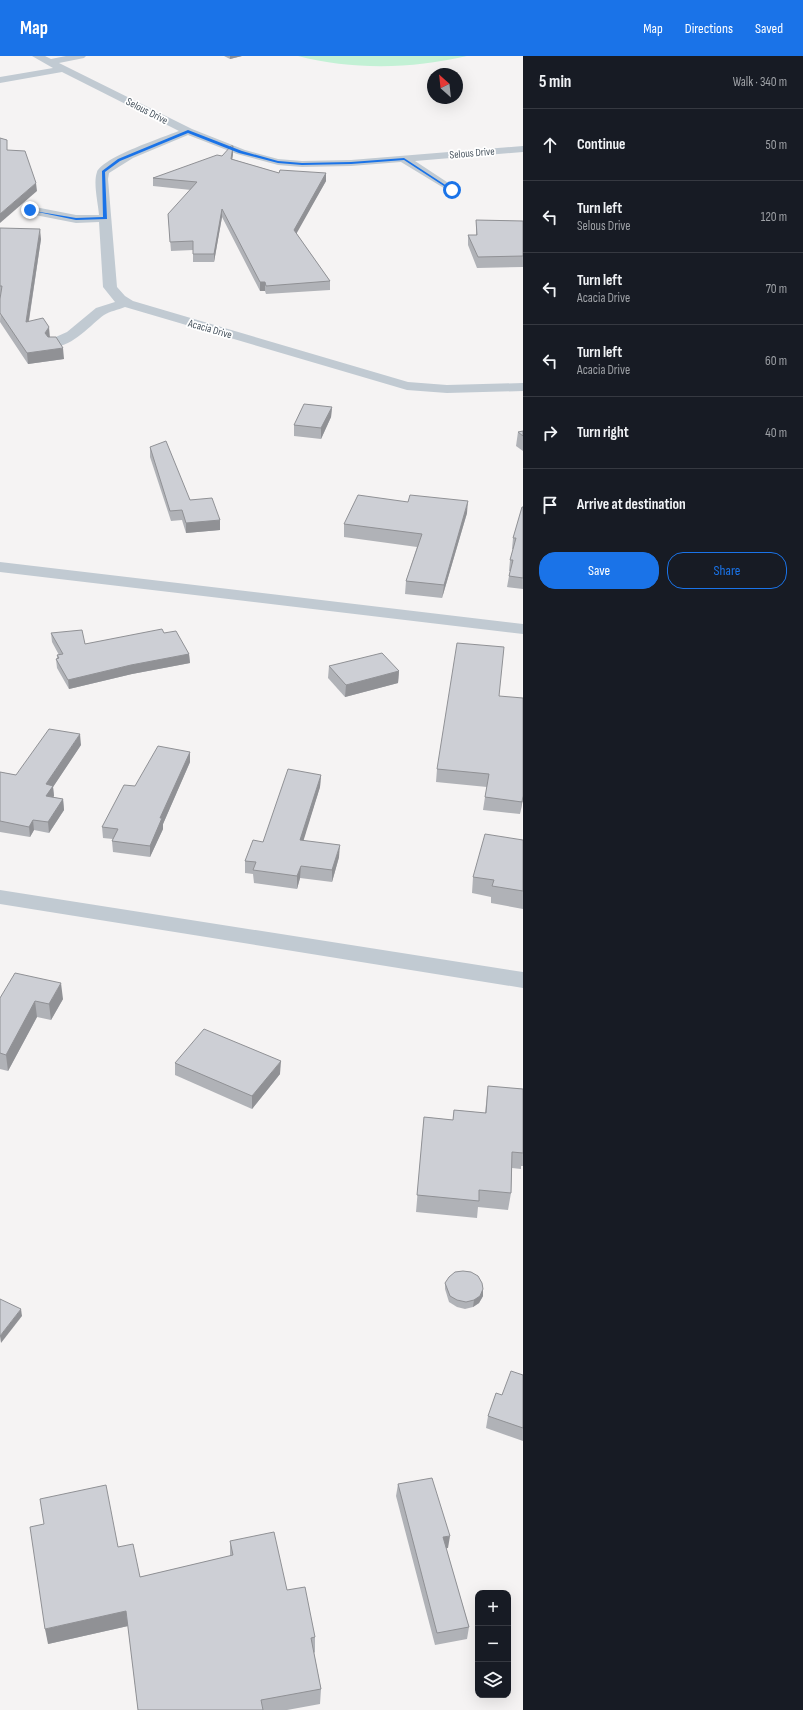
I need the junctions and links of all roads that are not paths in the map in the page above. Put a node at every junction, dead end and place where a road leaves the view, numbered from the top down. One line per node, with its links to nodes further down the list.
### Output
1 (37, 56): 3 (street, Selous Drive)
2 (81, 56): 3 (street)
3 (51, 62): 4 (street, Selous Drive)
4 (63, 69): 5 (street); 6 (street, Selous Drive)
5 (0, 80)
6 (188, 131): 8 (street, Selous Drive); 11 (street, Acacia Drive)
7 (523, 149): 8 (street, Selous Drive)
8 (404, 159): 9 (street)
9 (452, 190)
10 (30, 210): 11 (street)
11 (105, 218): 12 (street, Acacia Drive)
12 (125, 303): 13 (street); 14 (street, Acacia Drive)
13 (54, 343)
14 (523, 387)
15 (0, 567): 16 (street)
16 (523, 629)
17 (0, 897): 18 (street)
18 (523, 980)

